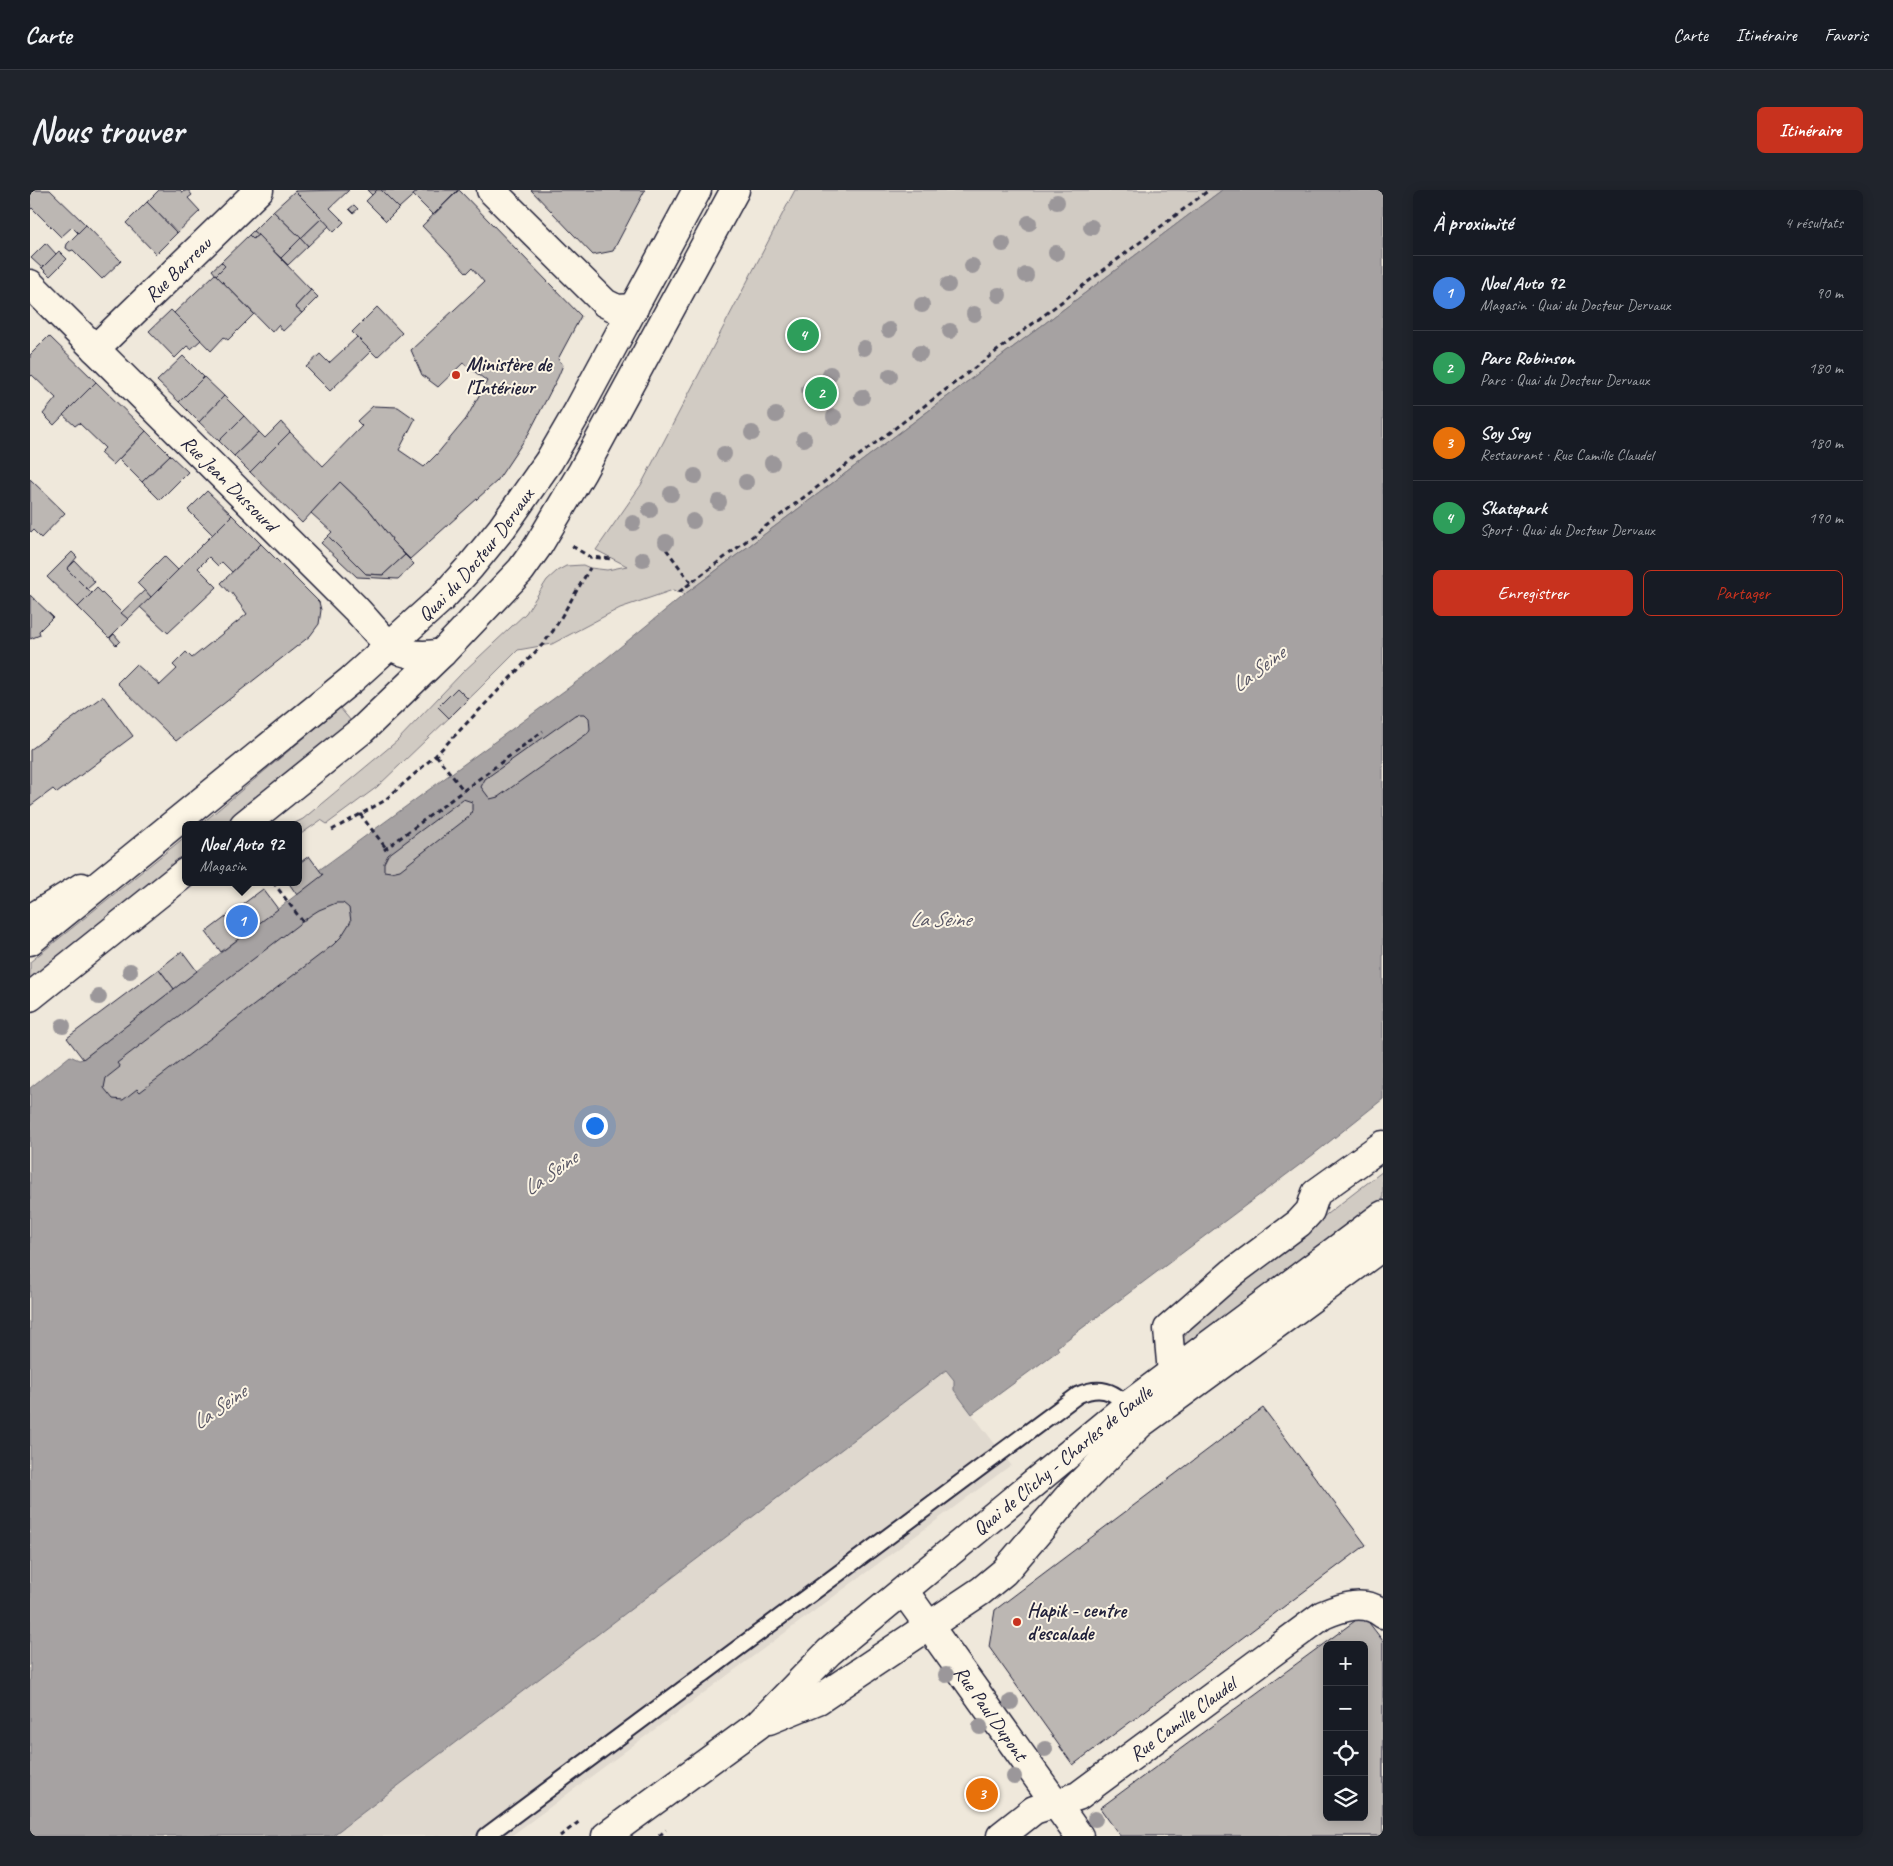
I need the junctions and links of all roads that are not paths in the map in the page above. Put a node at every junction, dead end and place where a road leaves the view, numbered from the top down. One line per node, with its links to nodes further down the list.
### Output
1 (259, 190): 7 (main road, Rue Barreau)
2 (491, 190): 6 (main road)
3 (697, 190): 6 (main road, Quai du Docteur Dervaux)
4 (735, 190): 9 (main road)
5 (30, 284): 7 (main road, Rue Jean Dussourd)
6 (634, 308): 8 (main road, Quai du Docteur Dervaux)
7 (95, 349): 8 (main road, Rue Jean Dussourd)
8 (390, 646): 9 (main road, Rue Jean Dussourd); 11 (main road, Quai du Docteur Dervaux)
9 (442, 653): 10 (main road)
10 (249, 821)
11 (157, 839): 13 (main road, Quai du Docteur Dervaux); 14 (main road, Quai du Docteur Dervaux)
12 (182, 875): 15 (main road)
13 (30, 920)
14 (30, 940)
15 (30, 997)
16 (1383, 1144): 19 (main road)
17 (1383, 1215): 19 (main road, Quai de Clichy - Charles de Gaulle)
18 (1383, 1246): 23 (main road, Quai de Clichy - Charles de Gaulle)
19 (1172, 1373): 20 (main road, Quai de Clichy - Charles de Gaulle)
20 (1127, 1406): 21 (main road, Quai de Clichy - Charles de Gaulle); 26 (lane)
21 (904, 1591): 23 (main road, Rue Paul Dupont); 24 (main road, Quai de Clichy - Charles de Gaulle)
22 (1374, 1610): 25 (main road, Rue Camille Claudel)
23 (930, 1626): 24 (main road, Quai de Clichy - Charles de Gaulle); 25 (main road, Rue Paul Dupont)
24 (758, 1725): 27 (main road, Quai de Clichy - Charles de Gaulle)
25 (1056, 1803): 28 (main road, Rue Camille Claudel); 29 (main road, Rue Paul Dupont)
26 (486, 1836)
27 (606, 1836)
28 (1001, 1836)
29 (1079, 1836)

